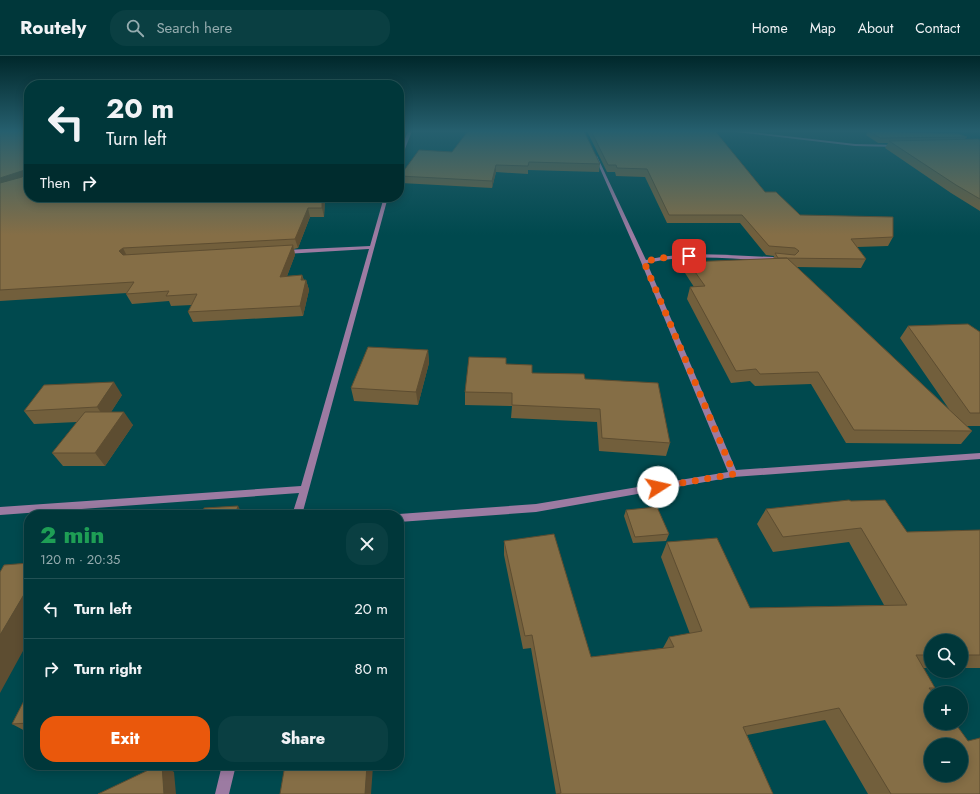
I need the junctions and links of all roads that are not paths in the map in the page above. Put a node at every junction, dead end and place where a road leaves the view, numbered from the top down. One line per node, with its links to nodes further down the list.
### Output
1 (600, 165): 6 (street)
2 (385, 202): 3 (street)
3 (372, 247): 4 (street); 9 (street)
4 (278, 252)
5 (783, 260): 6 (street)
6 (644, 262): 8 (street)
7 (980, 456): 8 (street)
8 (734, 474): 12 (street)
9 (303, 489): 10 (street); 11 (street)
10 (298, 510)
11 (0, 511)
12 (404, 518)
13 (228, 770): 14 (street)
14 (222, 794)

